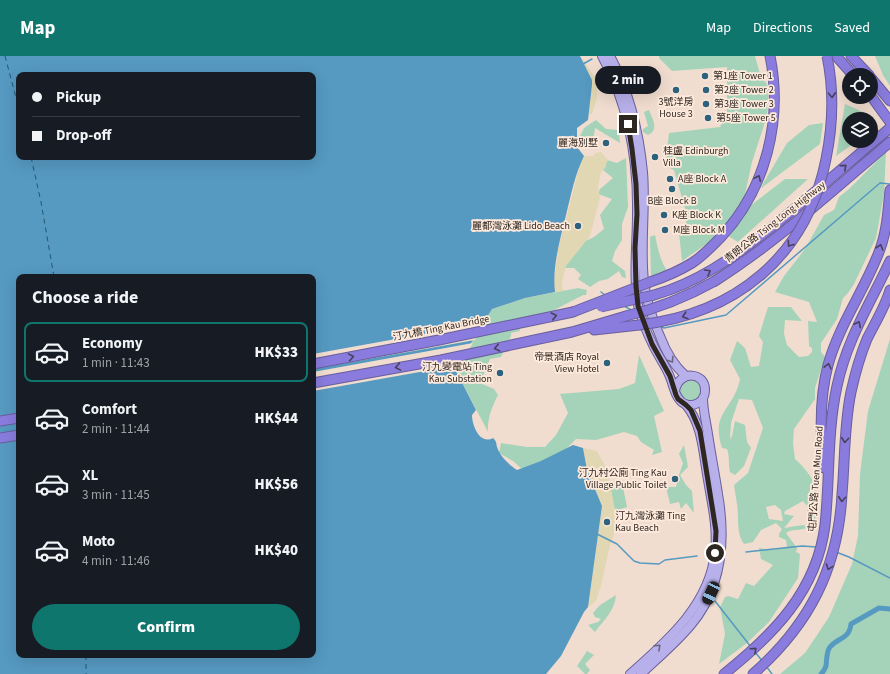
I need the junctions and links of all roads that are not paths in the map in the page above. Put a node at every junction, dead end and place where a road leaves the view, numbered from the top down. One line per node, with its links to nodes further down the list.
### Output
1 (602, 56): 24 (main road, bridge)
2 (610, 56): 22 (main road, one-way to 22, bridge)
3 (770, 56): 19 (highway, one-way to 3, bridge)
4 (827, 56): 20 (highway, one-way to 20, bridge)
5 (836, 56): 7 (highway)
6 (851, 56): 8 (highway)
7 (847, 68)
8 (862, 68)
9 (878, 86): 10 (highway)
10 (890, 101)
11 (877, 104): 12 (highway)
12 (890, 122)
13 (890, 128): 19 (highway, 青朗公路 Tsing Long Highway, one-way to 13, bridge)
14 (890, 142): 20 (highway, 青朗公路 Tsing Long Highway, bridge)
15 (890, 190): 31 (highway, one-way to 15)
16 (890, 261): 31 (highway, 屯門公路 Tuen Mun Road, one-way to 16)
17 (890, 290): 18 (highway)
18 (889, 299): 35 (highway, one-way to 35)
19 (573, 312): 21 (highway, 汀九橋 Ting Kau Bridge, one-way to 19)
20 (572, 332): 23 (highway, one-way to 23)
21 (316, 363)
22 (686, 376): 24 (main road); 25 (main road)
23 (316, 381)
24 (675, 391): 26 (main road)
25 (703, 398): 26 (main road); 33 (main road)
26 (686, 405): 32 (main road, one-way to 26)
27 (16, 418): 28 (highway)
28 (0, 421)
29 (16, 435): 30 (highway)
30 (0, 438)
31 (826, 458): 34 (highway, 屯門公路 Tuen Mun Road, one-way to 31)
32 (630, 674)
33 (641, 674)
34 (724, 674)
35 (753, 674)

